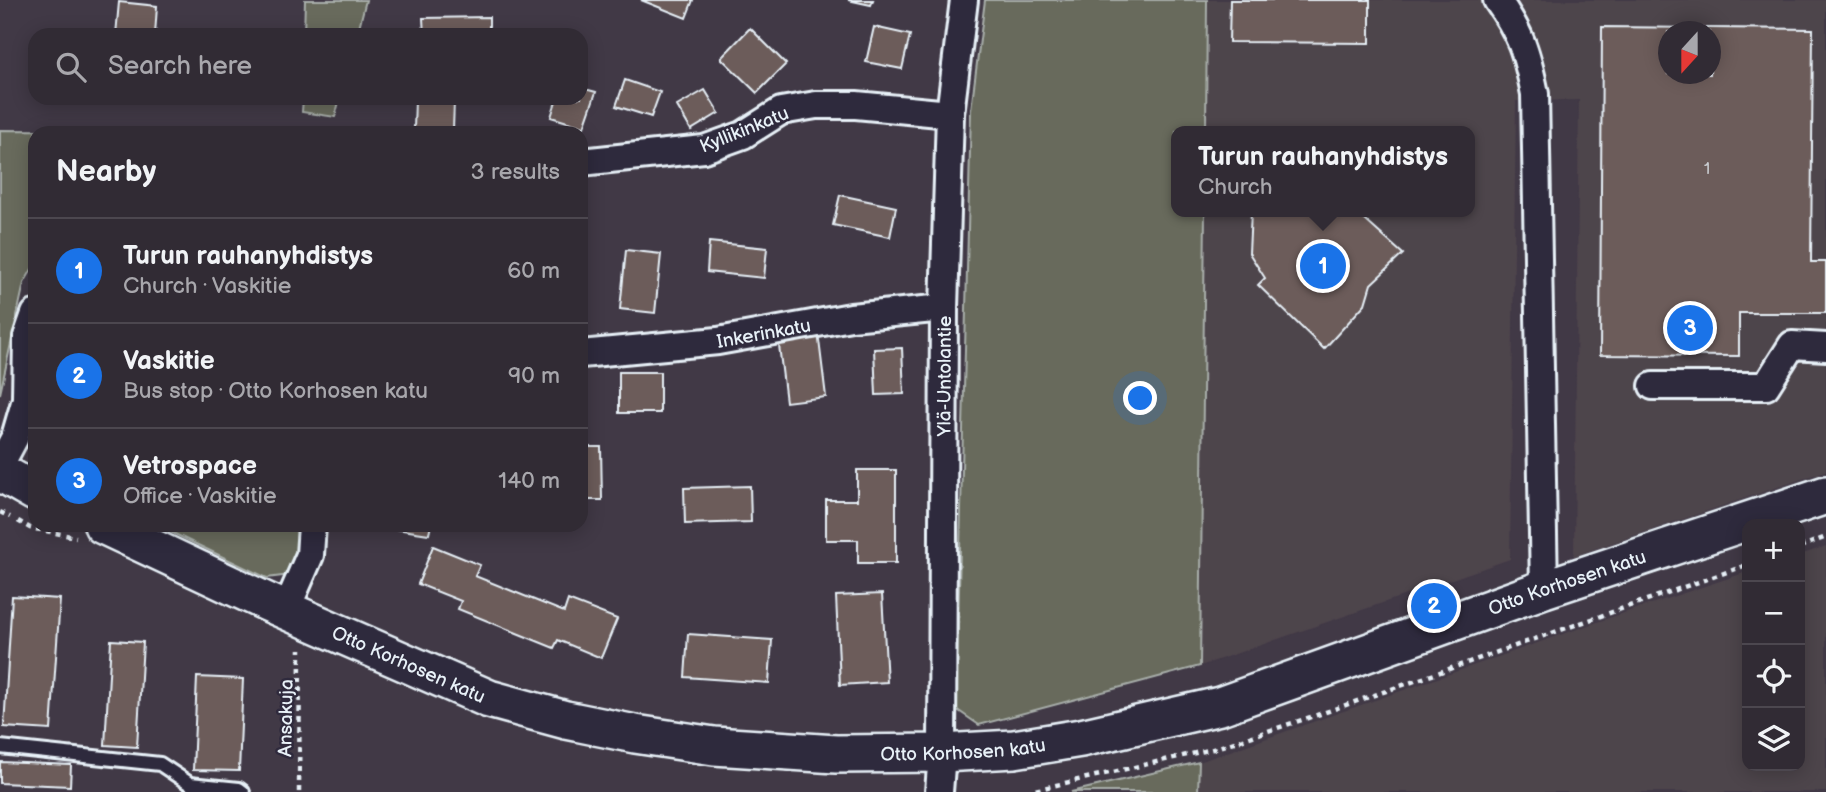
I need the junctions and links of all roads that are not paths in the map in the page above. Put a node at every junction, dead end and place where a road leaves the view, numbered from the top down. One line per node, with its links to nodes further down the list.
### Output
1 (964, 0): 3 (street, Ylä-Untolantie)
2 (1497, 0): 16 (street)
3 (950, 114): 4 (street, Kyllikinkatu); 5 (street, Ylä-Untolantie)
4 (588, 161)
5 (944, 308): 8 (street, Inkerinkatu); 19 (street, Ylä-Untolantie)
6 (28, 335): 10 (street)
7 (1826, 347): 9 (street)
8 (588, 353)
9 (1653, 386)
10 (0, 465)
11 (0, 472): 12 (street)
12 (28, 488)
13 (1826, 495): 16 (street, Otto Korhosen katu)
14 (118, 532): 17 (street, Otto Korhosen katu)
15 (312, 532): 17 (street)
16 (1545, 589): 19 (street, Otto Korhosen katu)
17 (286, 610): 19 (street, Otto Korhosen katu)
18 (0, 747): 20 (lane)
19 (942, 752): 21 (street, Ylä-Untolantie)
20 (243, 792)
21 (939, 792)

